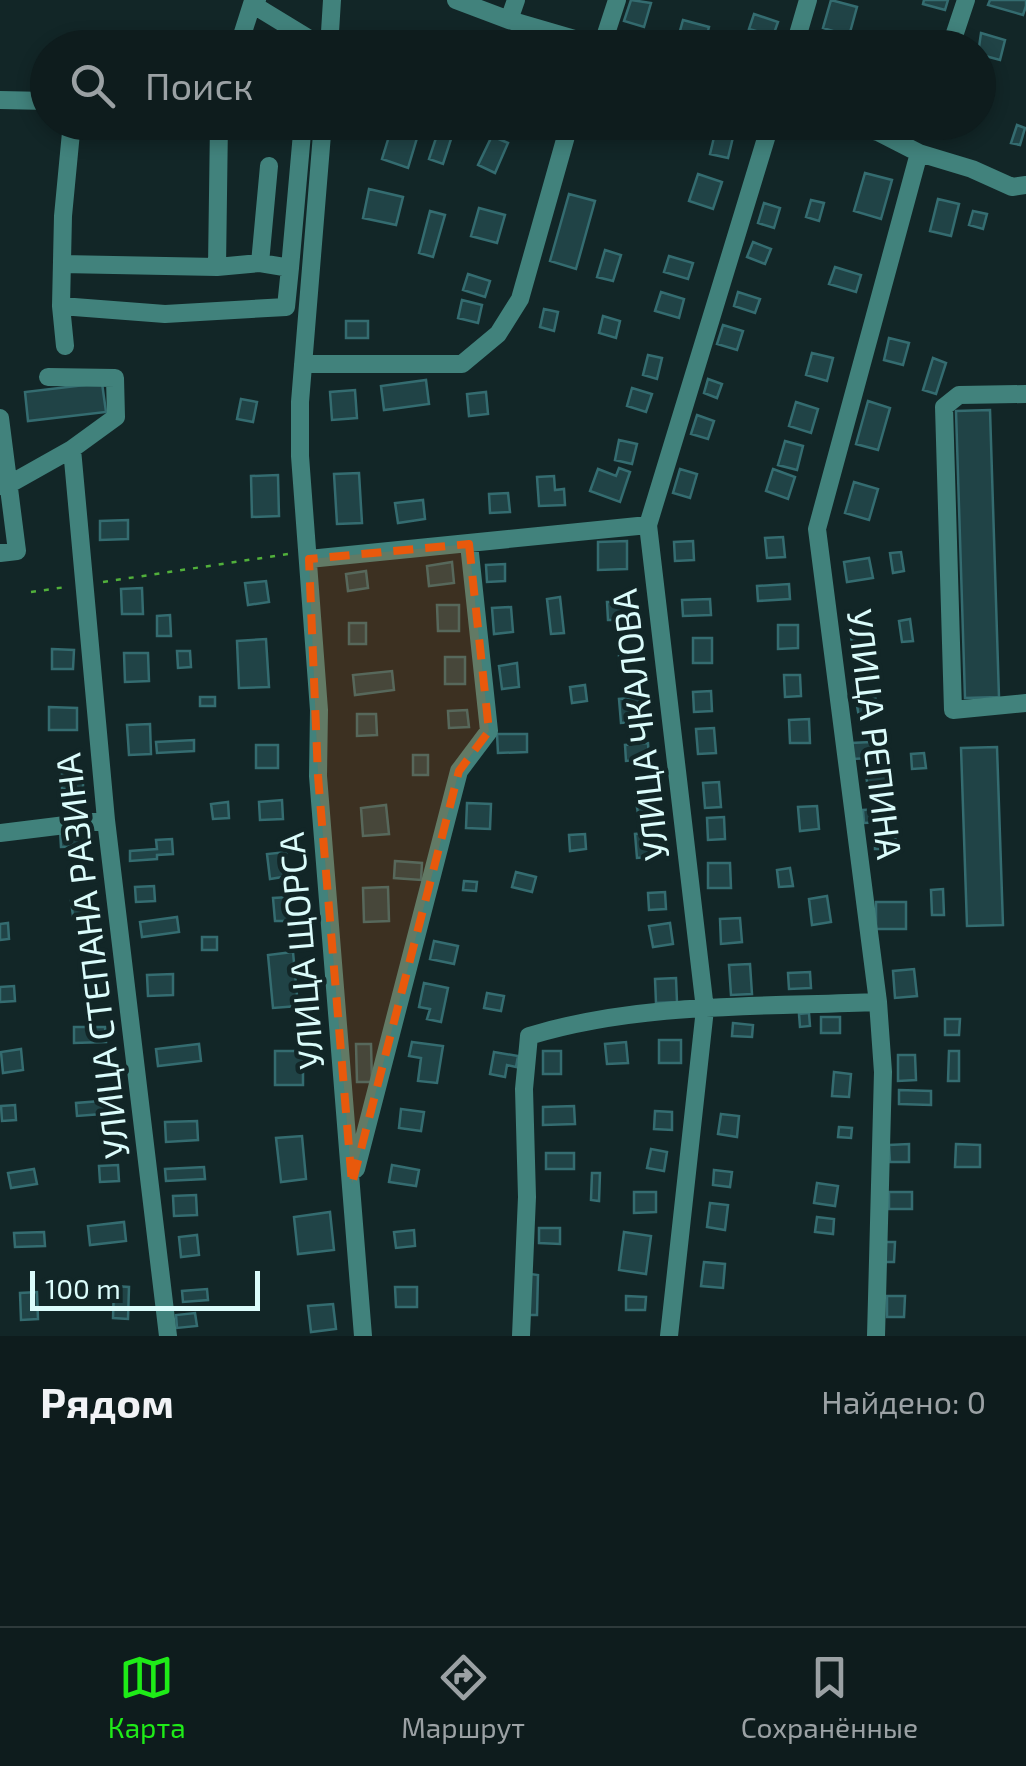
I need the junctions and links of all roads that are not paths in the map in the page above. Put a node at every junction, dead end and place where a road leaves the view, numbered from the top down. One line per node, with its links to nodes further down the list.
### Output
1 (332, 0): 11 (street)
2 (456, 0): 8 (street)
3 (516, 0): 8 (street)
4 (616, 0): 13 (street)
5 (808, 0): 14 (street)
6 (966, 0): 15 (street)
7 (255, 2): 9 (street); 10 (street)
8 (510, 20): 12 (street)
9 (245, 30)
10 (296, 30)
11 (330, 30)
12 (543, 30)
13 (604, 30)
14 (799, 30)
15 (956, 30)
16 (0, 100): 17 (street)
17 (30, 101)
18 (70, 140): 29 (street)
19 (219, 140): 30 (street)
20 (301, 140): 31 (street)
21 (321, 140): 34 (street, УЛИЦА ЩОРСА)
22 (565, 140): 34 (street)
23 (766, 140): 41 (street, УЛИЦА ЧКАЛОВА)
24 (903, 140): 25 (street)
25 (919, 152): 27 (street); 48 (street, УЛИЦА РЕПИНА)
26 (269, 166): 28 (street)
27 (1026, 185)
28 (260, 263): 30 (street); 31 (street)
29 (62, 264): 30 (street); 32 (street)
30 (217, 266)
31 (290, 268): 32 (street)
32 (61, 306): 33 (street)
33 (65, 346)
34 (302, 364): 44 (street, УЛИЦА ЩОРСА)
35 (48, 377): 39 (street)
36 (1026, 394): 45 (street)
37 (0, 418): 38 (street)
38 (0, 429): 40 (street)
39 (72, 449): 40 (street); 46 (street, УЛИЦА СТЕПАНА РАЗИНА)
40 (4, 486): 43 (street)
41 (648, 525): 42 (street); 49 (street, УЛИЦА ЧКАЛОВА)
42 (469, 544): 44 (street); 50 (street)
43 (0, 553)
44 (309, 560): 50 (street, УЛИЦА ЩОРСА)
45 (1026, 703)
46 (106, 820): 47 (street); 51 (street, УЛИЦА СТЕПАНА РАЗИНА)
47 (0, 834)
48 (878, 1002): 49 (street); 55 (street, УЛИЦА РЕПИНА)
49 (705, 1009): 53 (street); 54 (street, УЛИЦА ЧКАЛОВА)
50 (352, 1184): 52 (street, УЛИЦА ЩОРСА)
51 (168, 1336)
52 (364, 1336)
53 (522, 1336)
54 (669, 1336)
55 (876, 1336)

